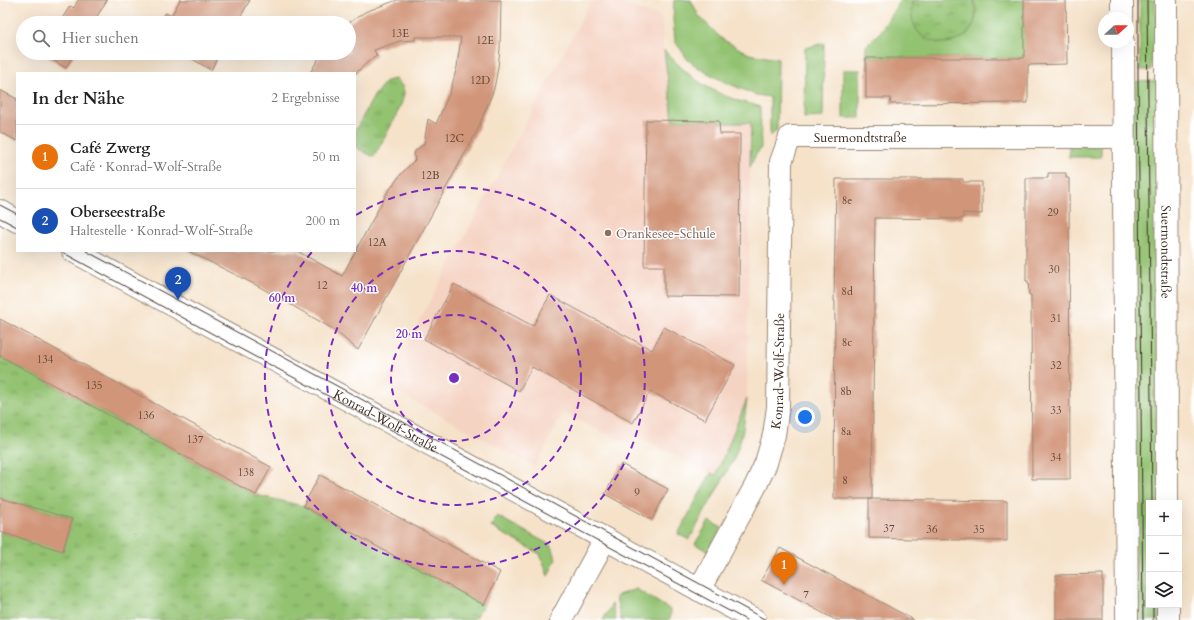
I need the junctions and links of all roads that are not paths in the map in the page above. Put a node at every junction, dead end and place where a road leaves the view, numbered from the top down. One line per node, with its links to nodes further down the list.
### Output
1 (1122, 0): 3 (main road)
2 (1166, 0): 10 (main road, Suermondtstraße)
3 (1122, 12)
4 (1122, 48): 6 (main road)
5 (790, 137): 6 (main road, Suermondtstraße); 12 (main road, Konrad-Wolf-Straße)
6 (1122, 137): 16 (main road)
7 (0, 211): 8 (main road)
8 (16, 220)
9 (75, 252): 11 (main road, Konrad-Wolf-Straße)
10 (1167, 500)
11 (605, 539): 12 (main road, Konrad-Wolf-Straße); 14 (main road)
12 (699, 590): 15 (main road, Konrad-Wolf-Straße)
13 (1168, 608): 17 (main road)
14 (561, 620)
15 (755, 620)
16 (1127, 620)
17 (1168, 620)

